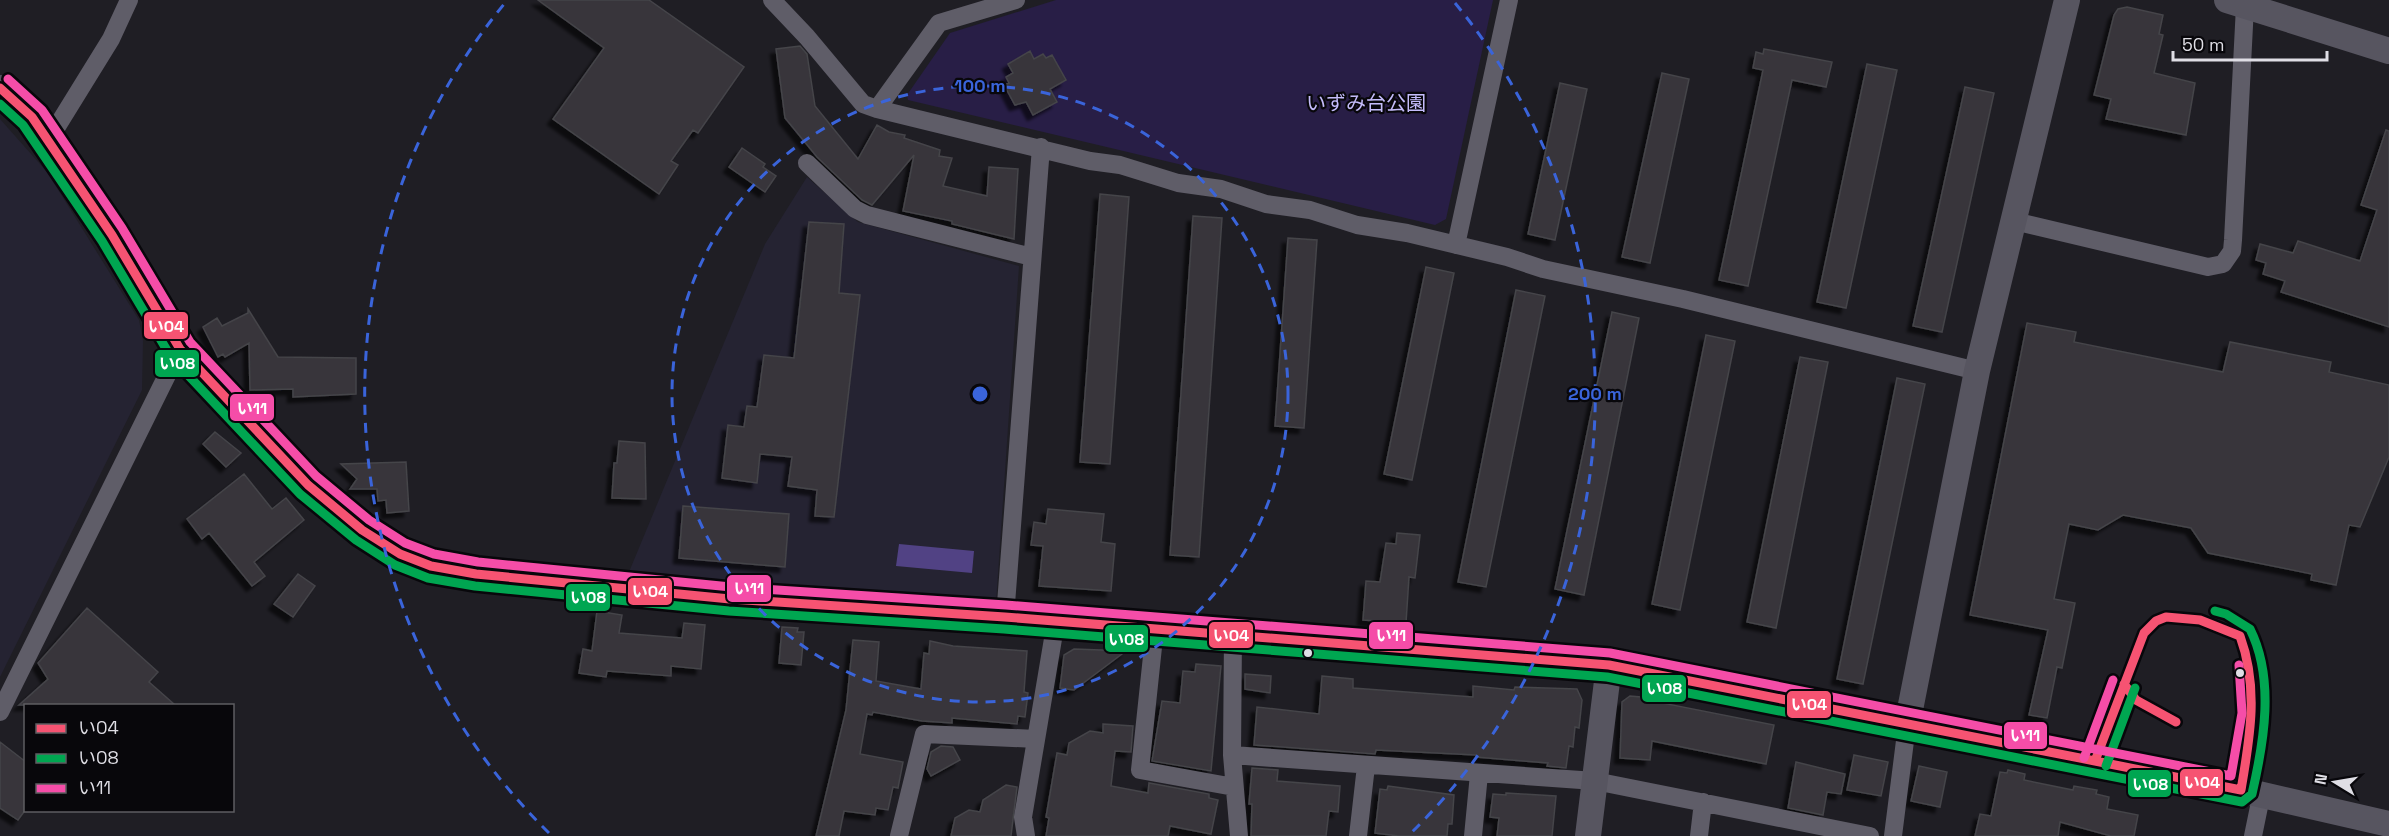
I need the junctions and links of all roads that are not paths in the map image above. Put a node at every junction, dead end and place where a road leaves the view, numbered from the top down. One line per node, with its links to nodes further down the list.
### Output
1 (129, 0): 10 (street)
2 (772, 0): 9 (street)
3 (1016, 0): 9 (street)
4 (1509, 0): 14 (street)
5 (2067, 0): 13 (street)
6 (2236, 3): 7 (street); 13 (street)
7 (2389, 51)
8 (0, 88): 10 (street)
9 (877, 109): 11 (street)
10 (48, 141): 16 (street)
11 (1041, 147): 14 (street); 15 (street)
12 (807, 163): 15 (street)
13 (2014, 221): 17 (street)
14 (1456, 245): 17 (street)
15 (1032, 257): 18 (street)
16 (180, 349): 18 (street); 23 (street)
17 (1977, 371): 24 (street)
18 (1005, 617): 19 (street)
19 (1056, 621): 20 (street); 25 (street)
20 (1155, 628): 21 (street); 30 (street)
21 (1233, 635): 22 (street); 26 (street)
22 (1609, 664): 24 (street); 29 (street)
23 (0, 712)
24 (1906, 725): 31 (street); 43 (street)
25 (1036, 739): 35 (street); 36 (street)
26 (1232, 755): 27 (street); 30 (street)
27 (1366, 766): 28 (street); 38 (street)
28 (1479, 774): 29 (street); 39 (street)
29 (1595, 781): 32 (street); 40 (street)
30 (1234, 787): 37 (street)
31 (2261, 797): 33 (street); 44 (street)
32 (1703, 802): 34 (street); 41 (street)
33 (2389, 824)
34 (1797, 829): 42 (street)
35 (899, 836)
36 (1026, 836)
37 (1239, 836)
38 (1358, 836)
39 (1473, 836)
40 (1588, 836)
41 (1699, 836)
42 (1870, 836)
43 (1893, 836)
44 (2253, 836)

